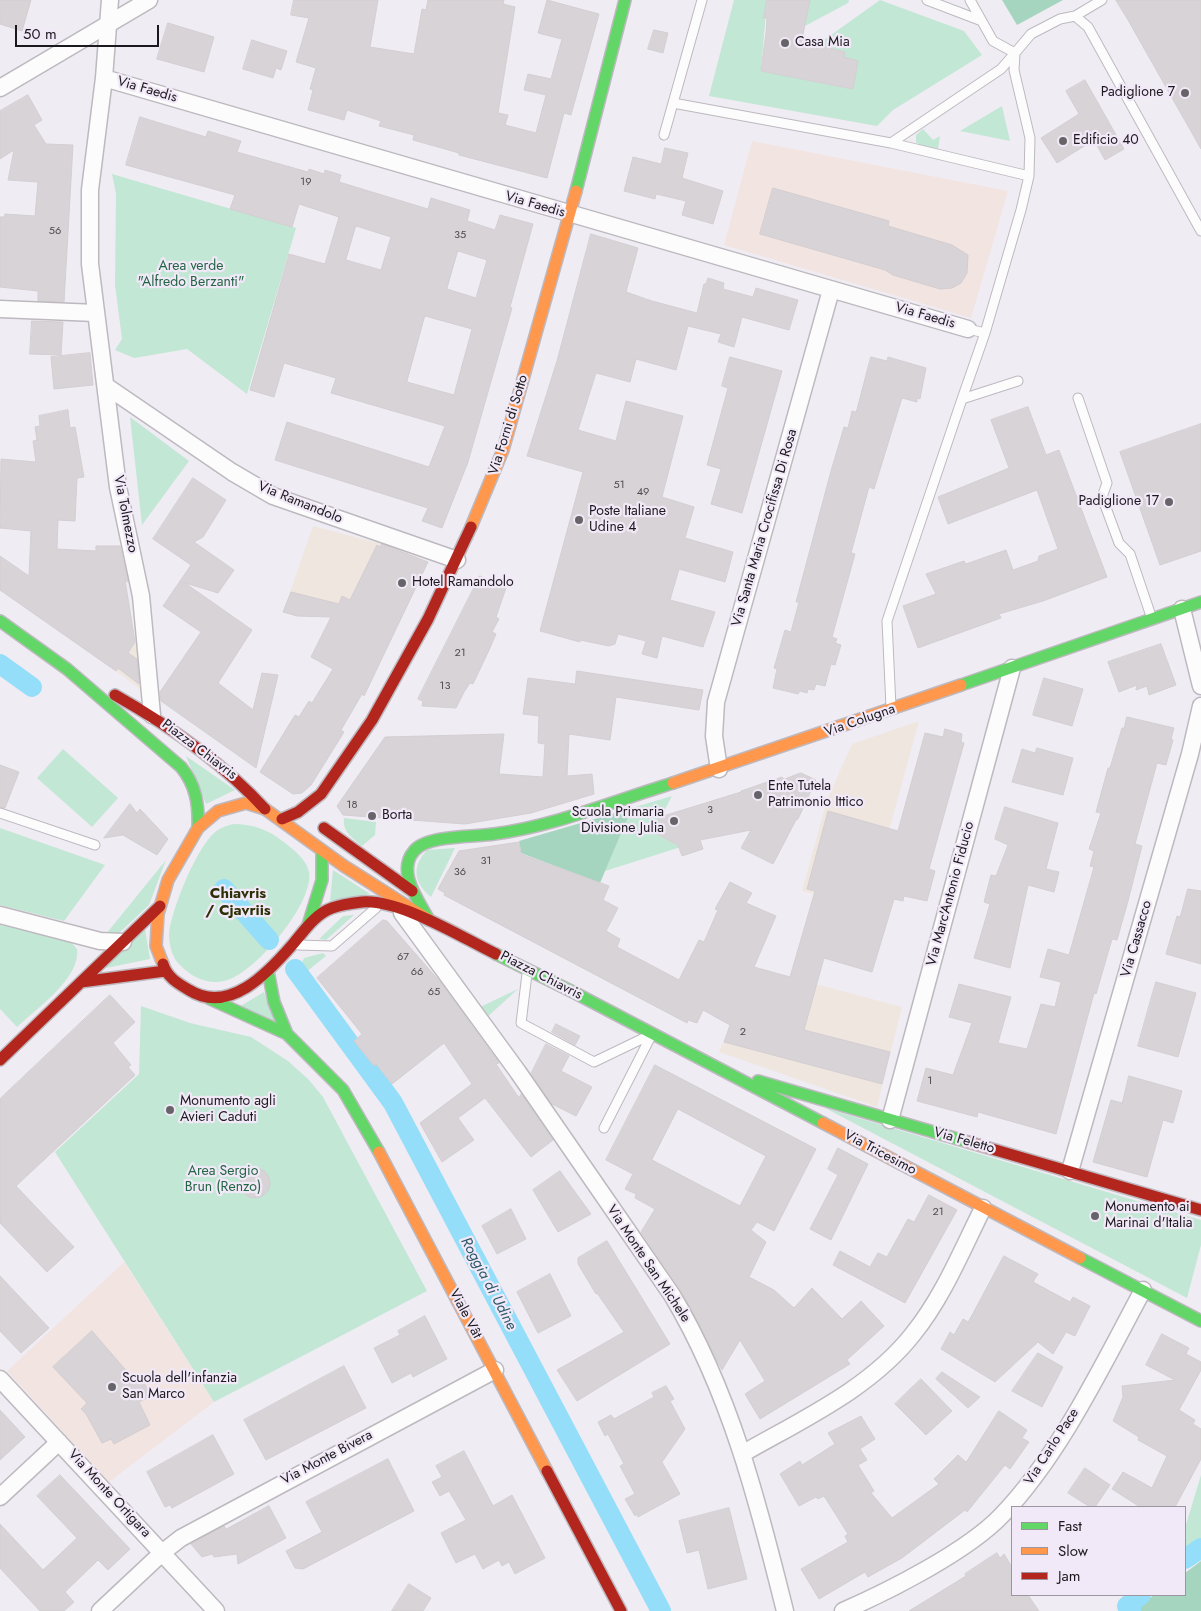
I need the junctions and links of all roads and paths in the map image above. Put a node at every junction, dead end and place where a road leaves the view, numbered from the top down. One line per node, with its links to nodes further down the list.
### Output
1 (110, 0): 11 (street, Via Tolmezzo)
2 (149, 0): 11 (street)
3 (624, 0): 12 (main road, Via Forni di Sotto)
4 (634, 0): 12 (main road, Via Forni di Sotto)
5 (702, 0): 16 (lane)
6 (927, 0): 10 (lane)
7 (970, 0): 10 (lane)
8 (1102, 0): 9 (lane)
9 (1074, 16): 13 (lane); 21 (lane)
10 (982, 21): 13 (lane)
11 (109, 23): 14 (street, Via Tolmezzo); 15 (street)
12 (615, 45): 20 (main road, Via Forni di Sotto)
13 (1015, 53): 18 (lane); 19 (lane)
14 (104, 78): 20 (street, Via Faedis); 24 (street, Via Tolmezzo)
15 (0, 88)
16 (673, 103): 17 (lane); 18 (lane)
17 (664, 135)
18 (891, 143): 19 (lane)
19 (1029, 176): 26 (lane)
20 (569, 214): 22 (street, Via Faedis); 31 (main road, Via Forni di Sotto)
21 (1201, 231)
22 (831, 290): 25 (street, Via Faedis); 42 (street, Via Santa Maria Crocifissa Di Rosa)
23 (0, 309): 24 (street)
24 (96, 314): 28 (street, Via Tolmezzo)
25 (968, 328): 26 (lane)
26 (985, 333): 30 (lane)
27 (1018, 381): 30 (lane)
28 (106, 386): 31 (street, Via Ramandolo); 41 (street, Via Tolmezzo)
29 (1078, 398): 34 (lane)
30 (962, 399): 40 (lane)
31 (457, 560): 43 (main road, Via Forni di Sotto)
32 (1201, 602): 33 (main road, Via Colugna)
33 (1182, 609): 34 (main road, Via Colugna); 38 (street)
34 (1152, 620): 36 (main road, Via Colugna)
35 (0, 621): 37 (main road)
36 (1012, 668): 40 (main road, Via Colugna); 68 (street, Via Marc'Antonio Fiducio)
37 (67, 669): 41 (main road, Piazza Chiavris); 48 (main road, Piazza Chiavris)
38 (1201, 686)
39 (1201, 706): 70 (street, Via Cassacco)
40 (892, 710): 42 (main road, Via Colugna)
41 (152, 715): 44 (main road, Piazza Chiavris)
42 (719, 769): 51 (main road, Via Colugna)
43 (334, 777): 46 (main road, Via Forni di Sotto); 47 (main road, Via Forni di Sotto)
44 (265, 809): 47 (main road, Piazza Chiavris); 48 (main road, Piazza Chiavris)
45 (0, 813): 49 (lane)
46 (325, 818): 50 (main road, Via Forni di Sotto); 51 (main road)
47 (282, 820): 50 (main road, Piazza Chiavris)
48 (198, 828): 53 (main road, Piazza Chiavris)
49 (95, 845)
50 (322, 850): 55 (main road, Piazza Chiavris); 56 (main road, Piazza Chiavris)
51 (412, 891): 55 (main road)
52 (390, 905): 55 (main road, Piazza Chiavris); 56 (main road, Piazza Chiavris); 58 (lane); 78 (street, Via Monte San Michele)
53 (160, 906): 57 (main road); 60 (main road, Piazza Chiavris)
54 (0, 915): 57 (street)
55 (429, 920): 59 (main road, Piazza Chiavris)
56 (308, 924): 58 (main road, Piazza Chiavris)
57 (123, 942): 62 (main road)
58 (293, 944): 61 (main road, Piazza Chiavris)
59 (528, 970): 65 (main road, Piazza Chiavris); 65 (lane)
60 (165, 971): 62 (main road); 63 (main road, Piazza Chiavris)
61 (268, 971): 63 (main road, Piazza Chiavris); 64 (main road, Viale Vât)
62 (81, 982): 66 (main road)
63 (210, 999): 64 (main road, Viale Vât)
64 (287, 1034): 75 (main road, Viale Vât)
65 (652, 1034): 67 (main road, Via Tricesimo); 69 (lane)
66 (0, 1060)
67 (726, 1072): 68 (main road, Via Feletto); 71 (main road, Via Tricesimo)
68 (890, 1120): 70 (main road, Via Feletto)
69 (604, 1128)
70 (1070, 1172): 72 (main road, Via Feletto)
71 (983, 1208): 73 (main road, Via Tricesimo); 78 (street)
72 (1201, 1210)
73 (1142, 1290): 74 (main road, Via Tricesimo); 85 (street, Via Carlo Pace)
74 (1201, 1321)
75 (495, 1370): 80 (street, Via Monte Bivera); 83 (main road, Viale Vât)
76 (0, 1379): 77 (street, Via Monte Ortigara)
77 (59, 1442): 79 (street); 80 (street, Via Monte Ortigara)
78 (742, 1454): 84 (street, Via Monte San Michele)
79 (0, 1496)
80 (163, 1552): 81 (street, Via Monte Bivera); 82 (street, Via Monte Ortigara)
81 (100, 1611)
82 (216, 1611)
83 (621, 1611)
84 (785, 1611)
85 (843, 1611)

